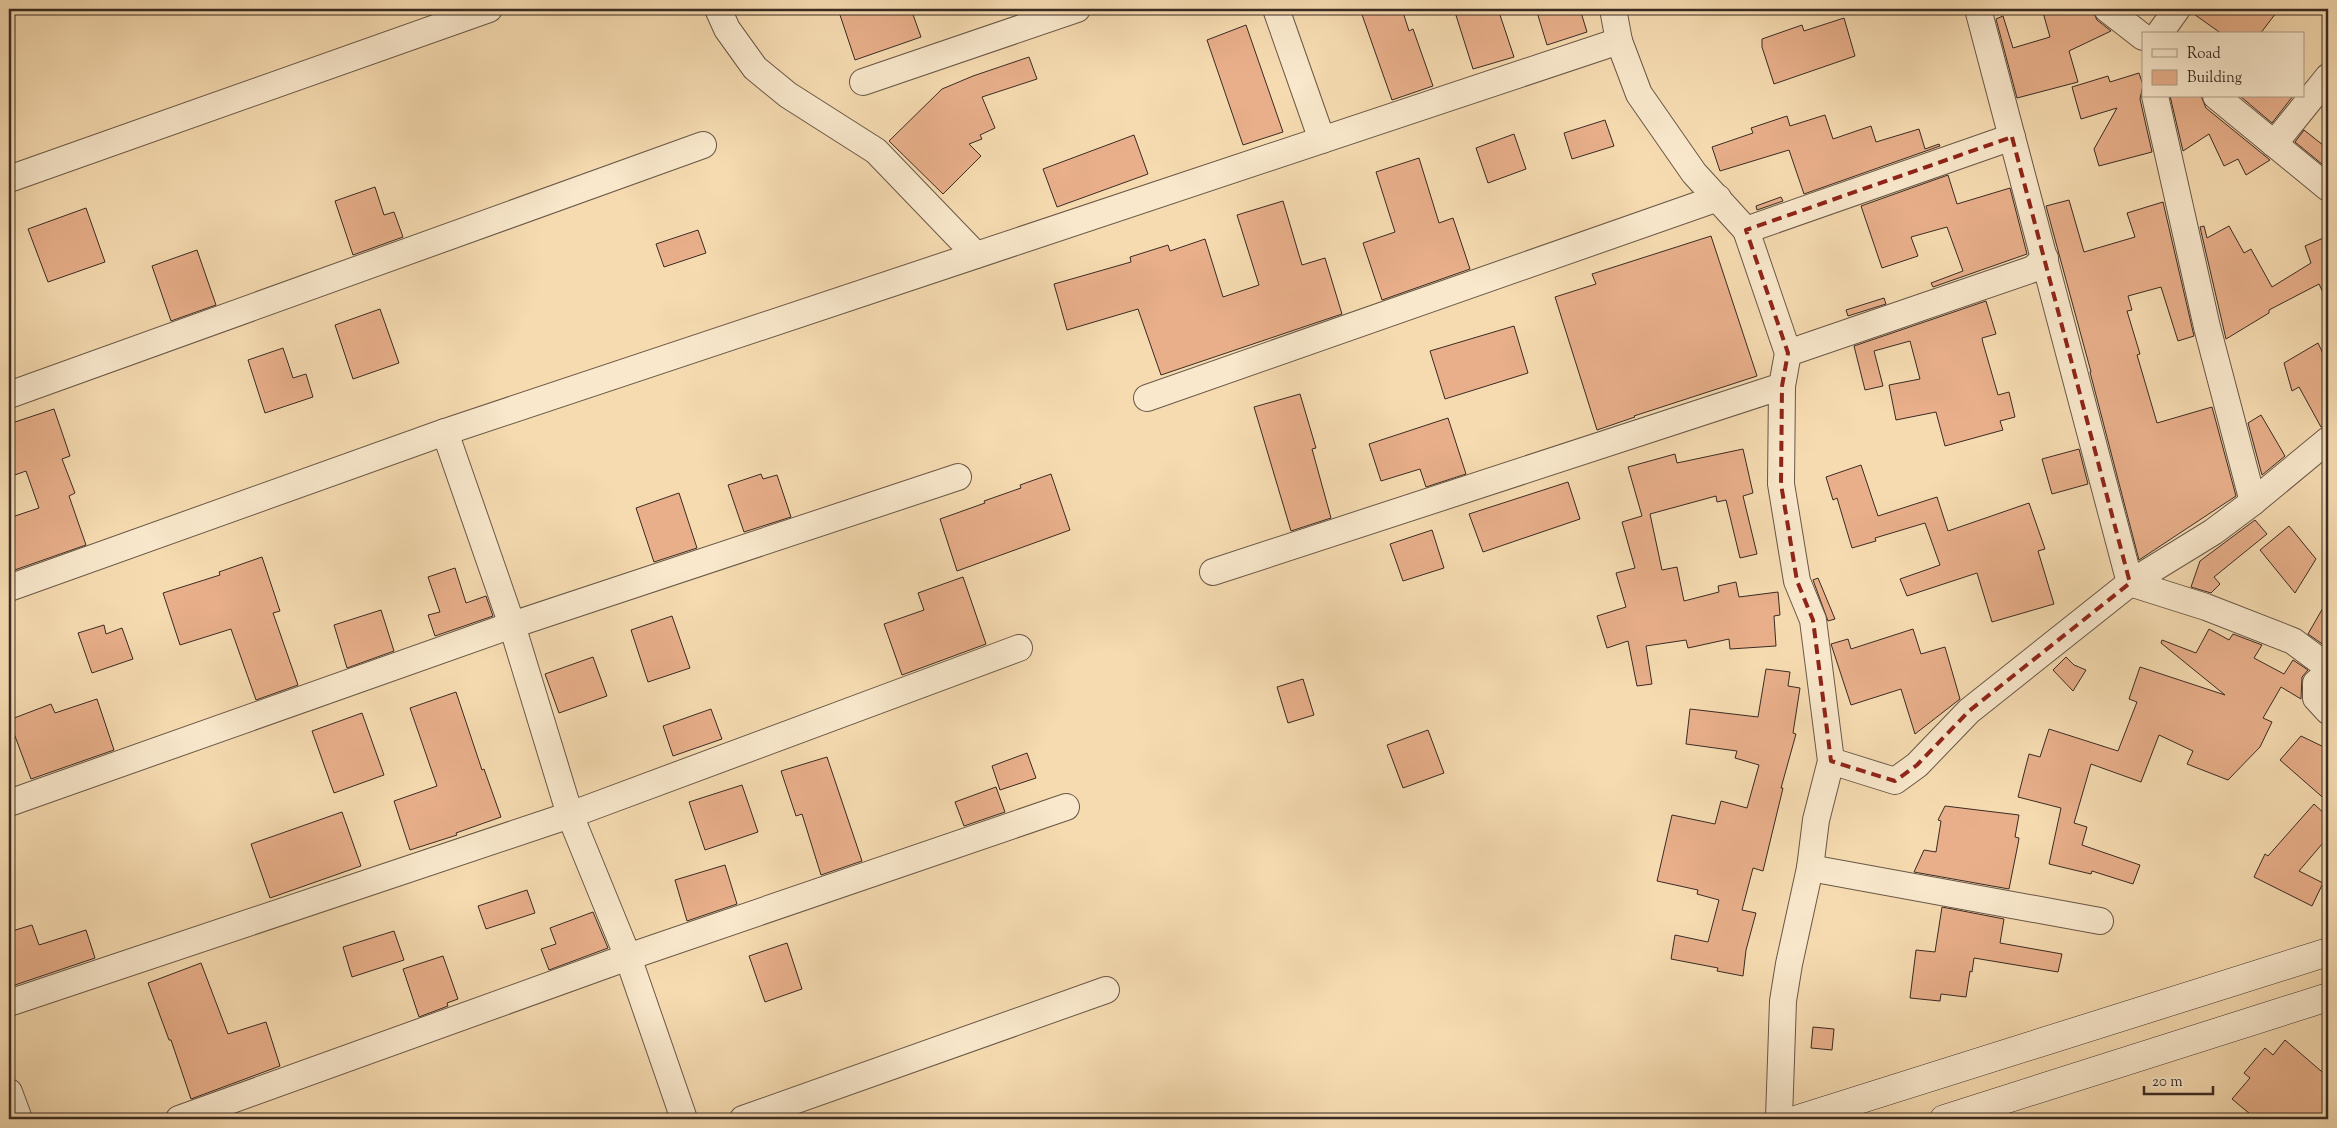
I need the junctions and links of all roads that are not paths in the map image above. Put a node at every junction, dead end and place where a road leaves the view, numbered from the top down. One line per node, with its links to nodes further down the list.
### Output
1 (489, 9): 20 (street)
2 (718, 9): 24 (street)
3 (1077, 9): 13 (street)
4 (1276, 9): 17 (street)
5 (1613, 9): 11 (street)
6 (1978, 9): 16 (street)
7 (2107, 9): 10 (street)
8 (2178, 9): 9 (street)
9 (2161, 32)
10 (2142, 36)
11 (1619, 41): 17 (street); 22 (street)
12 (2328, 77): 19 (street)
13 (863, 82)
14 (2155, 98): 33 (street)
15 (2218, 98): 19 (street)
16 (2012, 137): 23 (street); 25 (street)
17 (1322, 140): 24 (street)
18 (703, 144): 28 (street)
19 (2274, 144): 21 (street)
20 (9, 179)
21 (2328, 188)
22 (1718, 198): 23 (street); 29 (street)
23 (1746, 230): 26 (street)
24 (976, 255): 30 (street)
25 (2045, 258): 26 (street); 35 (street)
26 (1788, 353): 27 (street)
27 (1782, 386): 34 (street); 42 (street)
28 (9, 395)
29 (1147, 398)
30 (445, 432): 36 (street); 37 (street)
31 (2328, 440): 33 (street)
32 (958, 477): 37 (street)
33 (2253, 502): 35 (street)
34 (1214, 572)
35 (2130, 584): 39 (street); 42 (street)
36 (9, 588)
37 (512, 626): 43 (street); 45 (street)
38 (1019, 648): 45 (street)
39 (2328, 667)
40 (2328, 673): 41 (street)
41 (2328, 711)
42 (1831, 760): 46 (street)
43 (9, 803)
44 (1066, 808): 49 (street)
45 (570, 815): 49 (street); 52 (street)
46 (1810, 868): 47 (street); 58 (street)
47 (2100, 921)
48 (2328, 952): 59 (main road)
49 (628, 957): 55 (street); 56 (street)
50 (1106, 990): 57 (street)
51 (2328, 997): 60 (main road)
52 (9, 1003)
53 (9, 1092): 54 (street)
54 (19, 1119)
55 (179, 1119)
56 (684, 1119)
57 (743, 1119)
58 (1779, 1119)
59 (1798, 1119)
60 (1944, 1119)

